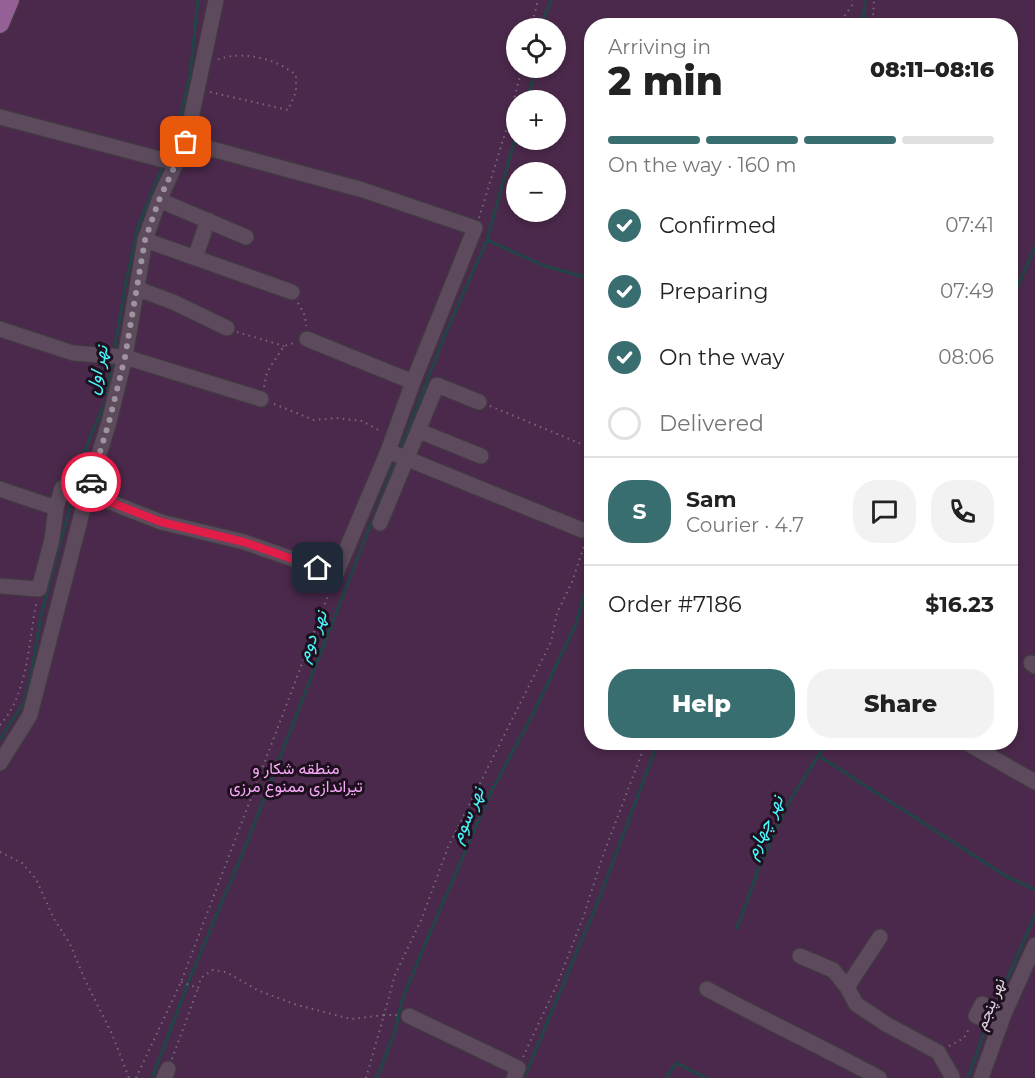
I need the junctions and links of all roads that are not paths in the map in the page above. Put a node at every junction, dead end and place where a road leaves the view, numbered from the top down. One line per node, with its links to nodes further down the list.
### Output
1 (10, 0): 3 (main road)
2 (216, 0): 5 (street)
3 (0, 24)
4 (0, 117): 6 (street)
5 (186, 142): 6 (street); 18 (street)
6 (167, 161): 7 (street)
7 (159, 200): 8 (street); 10 (street)
8 (208, 220): 9 (street); 11 (street)
9 (246, 237)
10 (145, 240): 11 (street); 12 (street)
11 (195, 258): 13 (street)
12 (138, 289): 15 (street); 17 (street)
13 (292, 292)
14 (0, 328): 17 (street)
15 (227, 328)
16 (307, 339): 18 (street)
17 (115, 356): 19 (street); 25 (street)
18 (413, 382): 22 (street)
19 (261, 399)
20 (479, 402): 21 (street)
21 (419, 431): 22 (street); 23 (street)
22 (397, 452): 25 (street); 27 (street); 28 (street)
23 (481, 456)
24 (0, 489): 26 (street)
25 (79, 491): 26 (street); 31 (street)
26 (56, 508): 29 (street)
27 (380, 523)
28 (582, 530)
29 (0, 586)
30 (979, 750): 32 (street)
31 (0, 763)
32 (1035, 782)
33 (880, 937): 36 (street)
34 (1035, 945): 42 (street, نهر پنجم)
35 (800, 956): 36 (street)
36 (847, 987): 41 (street)
37 (707, 989): 40 (street)
38 (409, 1016): 39 (street)
39 (516, 1073)
40 (879, 1078)
41 (951, 1078)
42 (981, 1078)

